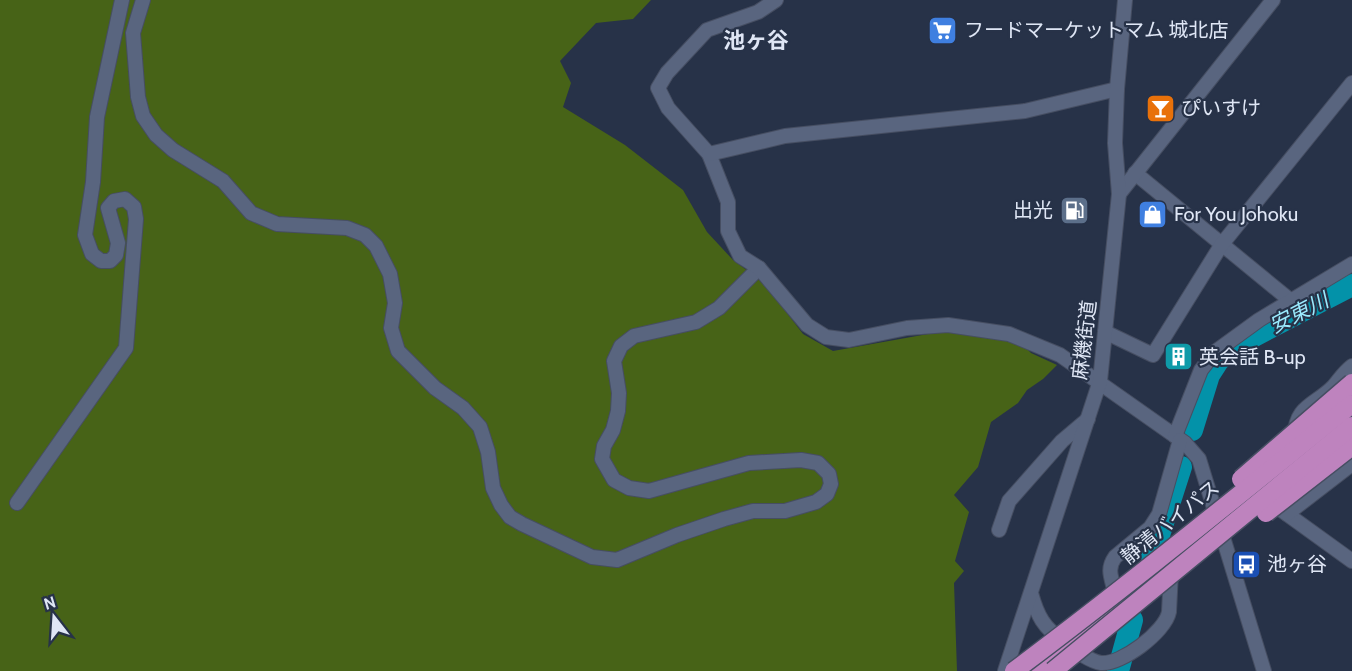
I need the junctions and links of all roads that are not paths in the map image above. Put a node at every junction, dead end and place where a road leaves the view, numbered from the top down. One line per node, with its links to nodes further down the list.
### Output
1 (122, 0): 27 (street)
2 (143, 0): 13 (street)
3 (776, 0): 8 (street)
4 (1125, 0): 7 (street, 麻機街道)
5 (1273, 0): 9 (street)
6 (1352, 83): 11 (street)
7 (1117, 88): 8 (street); 10 (street, 麻機街道)
8 (709, 154): 13 (street)
9 (1135, 173): 10 (street); 11 (street)
10 (1119, 194): 15 (street, 麻機街道)
11 (1222, 244): 14 (street); 15 (street)
12 (1349, 264): 14 (street)
13 (759, 268): 17 (street)
14 (1291, 301): 22 (street)
15 (1105, 332): 17 (street, 麻機街道)
16 (1352, 366): 24 (street)
17 (1100, 381): 20 (street, 麻機街道); 22 (street)
18 (1352, 383): 35 (highway, bridge)
19 (1352, 403): 24 (highway); 35 (highway, 静清バイパス, bridge)
20 (1089, 418): 31 (street); 38 (street, 麻機街道)
21 (1352, 428): 28 (highway); 39 (highway, 静清バイパス, bridge)
22 (1178, 438): 29 (street); 37 (street)
23 (1352, 446): 39 (highway, bridge)
24 (1295, 447): 26 (highway)
25 (1352, 464): 30 (street)
26 (1237, 494): 28 (street); 29 (highway)
27 (17, 502)
28 (1262, 503): 30 (street); 32 (highway)
29 (1215, 512): 32 (street); 33 (highway)
30 (1287, 514): 34 (street)
31 (999, 530)
32 (1222, 536): 36 (highway); 46 (street)
33 (1172, 552): 36 (street); 40 (highway)
34 (1352, 561)
35 (1154, 564): 43 (highway, 静清バイパス, bridge)
36 (1171, 578): 40 (highway); 41 (street)
37 (1113, 585)
38 (1031, 593): 40 (street); 42 (street, 麻機街道)
39 (1148, 594): 45 (highway, 静清バイパス, bridge)
40 (1075, 649): 41 (street); 44 (highway); 45 (highway)
41 (1105, 667)
42 (1005, 671)
43 (1014, 671)
44 (1033, 671)
45 (1051, 671)
46 (1264, 671)

